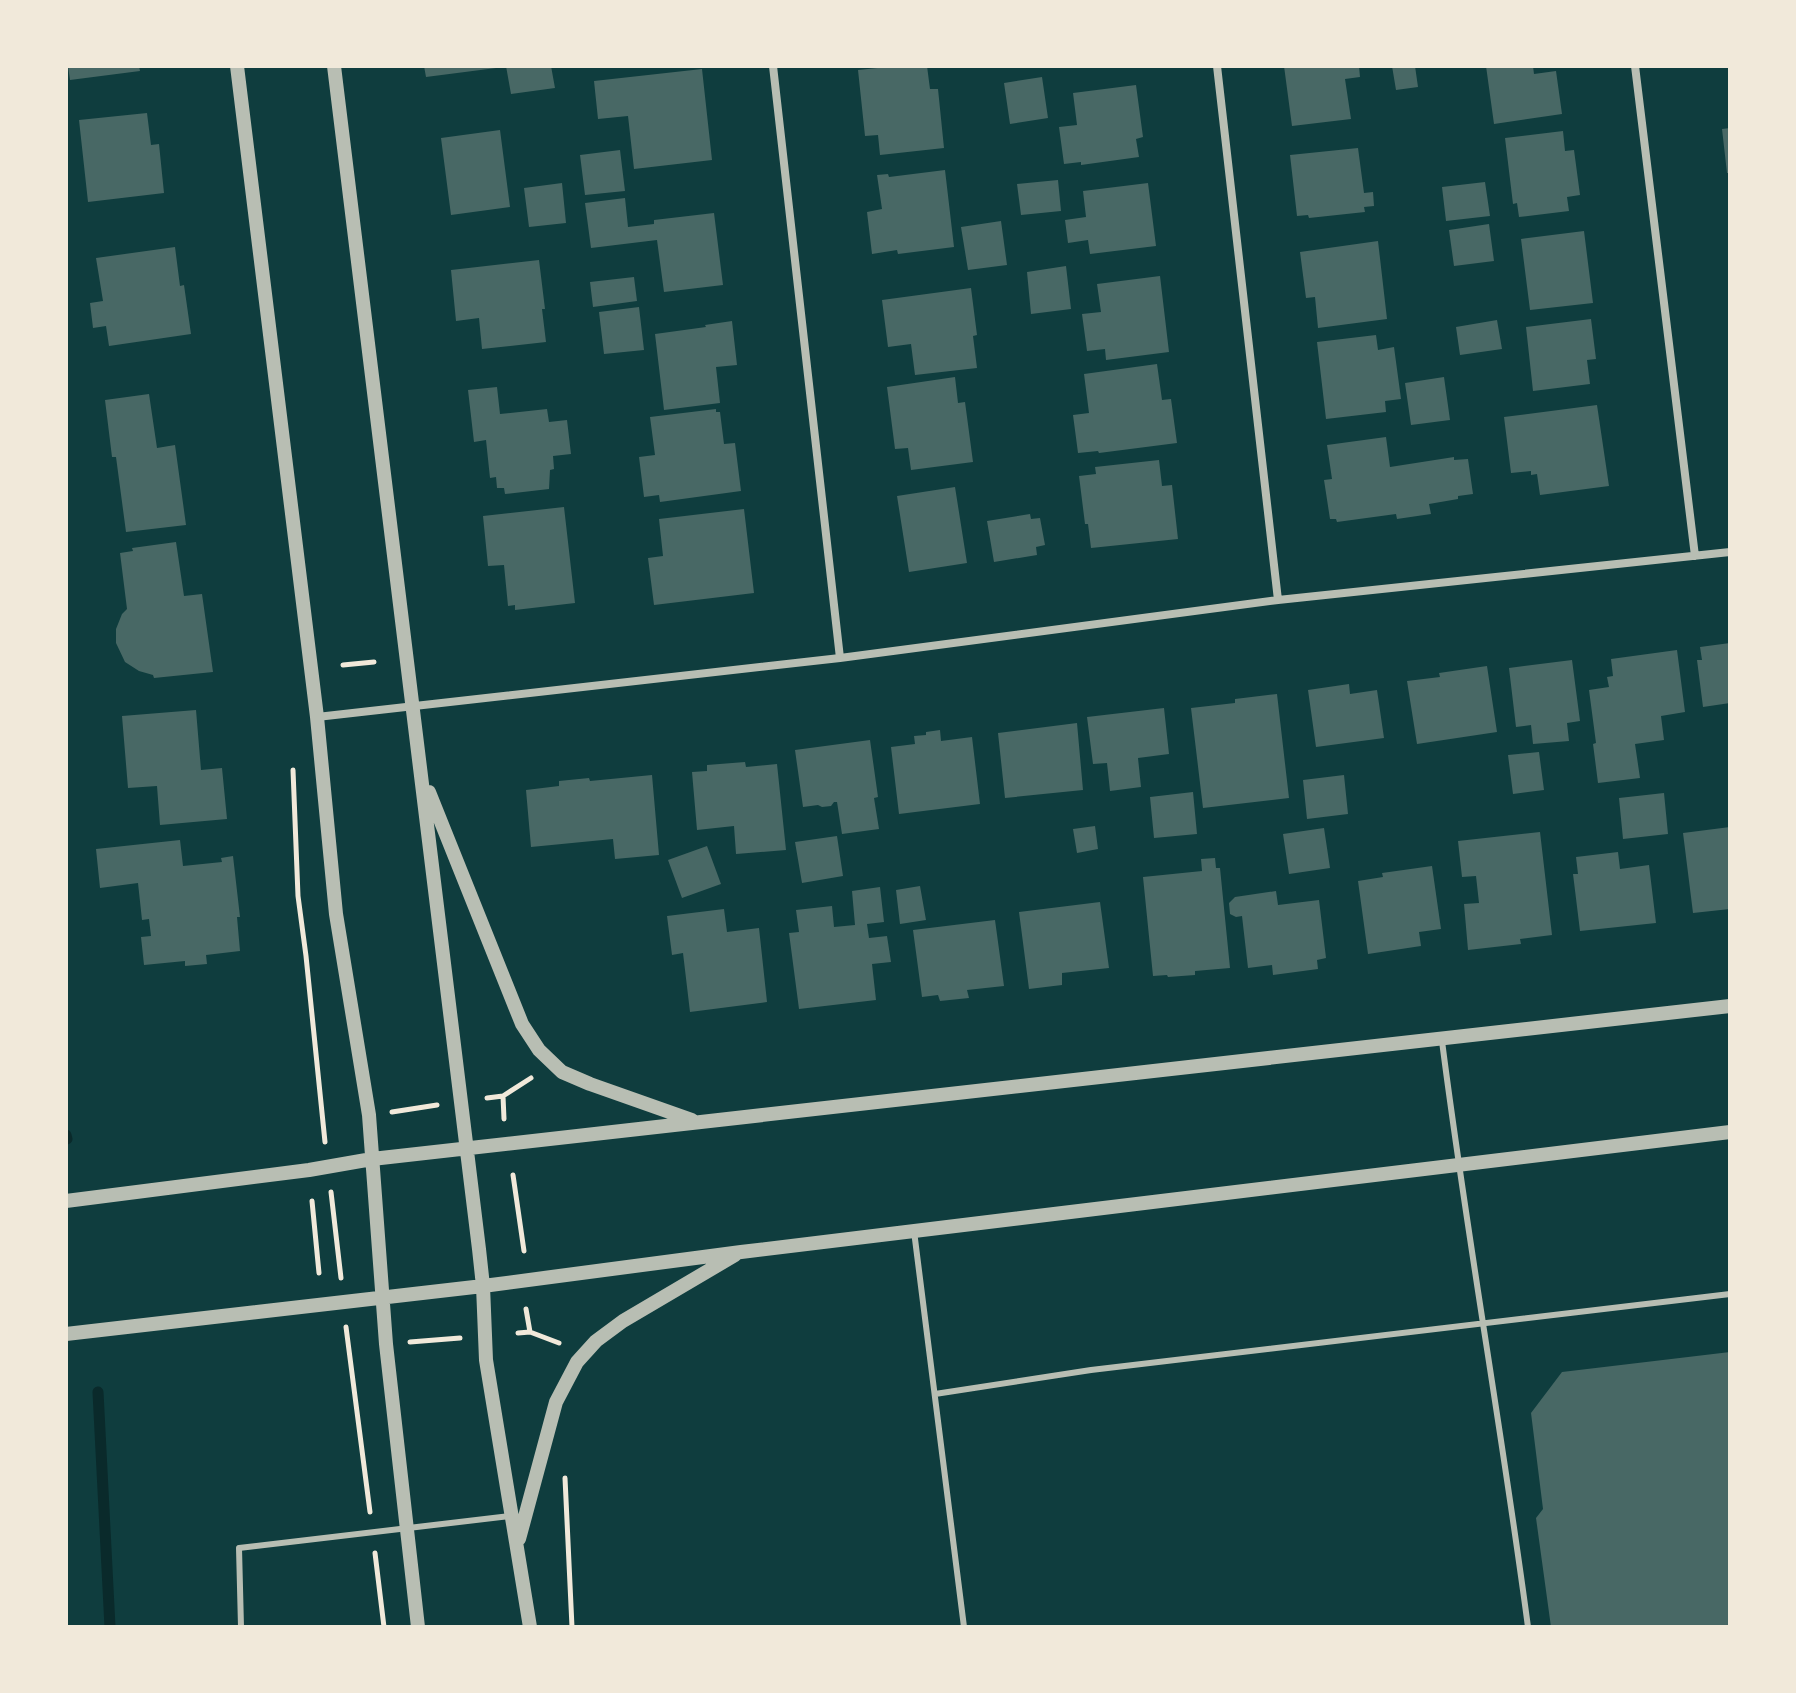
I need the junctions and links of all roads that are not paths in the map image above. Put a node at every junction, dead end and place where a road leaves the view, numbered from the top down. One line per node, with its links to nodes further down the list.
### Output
1 (237, 66): 11 (street)
2 (334, 66): 10 (street)
3 (773, 66): 9 (street)
4 (1217, 66): 8 (street)
5 (1635, 66): 7 (street)
6 (1730, 552): 7 (street)
7 (1695, 556): 8 (street)
8 (1278, 600): 9 (street)
9 (840, 658): 10 (street)
10 (413, 705): 11 (street); 12 (street)
11 (317, 717): 18 (street)
12 (422, 774): 15 (street); 17 (street)
13 (1730, 1006): 14 (street)
14 (1441, 1038): 15 (street); 19 (lane)
15 (696, 1122): 17 (street)
16 (1730, 1132): 19 (street)
17 (467, 1149): 18 (street); 23 (street)
18 (372, 1159): 20 (street); 25 (street)
19 (1458, 1165): 21 (street); 26 (lane)
20 (66, 1201)
21 (914, 1231): 22 (street); 28 (lane)
22 (741, 1252): 23 (street); 31 (street)
23 (483, 1286): 25 (street); 29 (street)
24 (1730, 1294): 26 (lane)
25 (383, 1297): 27 (street); 30 (street)
26 (1482, 1324): 28 (lane); 36 (lane)
27 (66, 1334)
28 (935, 1394): 35 (lane)
29 (512, 1515): 30 (lane); 31 (street)
30 (407, 1528): 32 (lane); 33 (street)
31 (517, 1547): 34 (street)
32 (241, 1627)
33 (418, 1627)
34 (530, 1627)
35 (964, 1627)
36 (1528, 1627)

